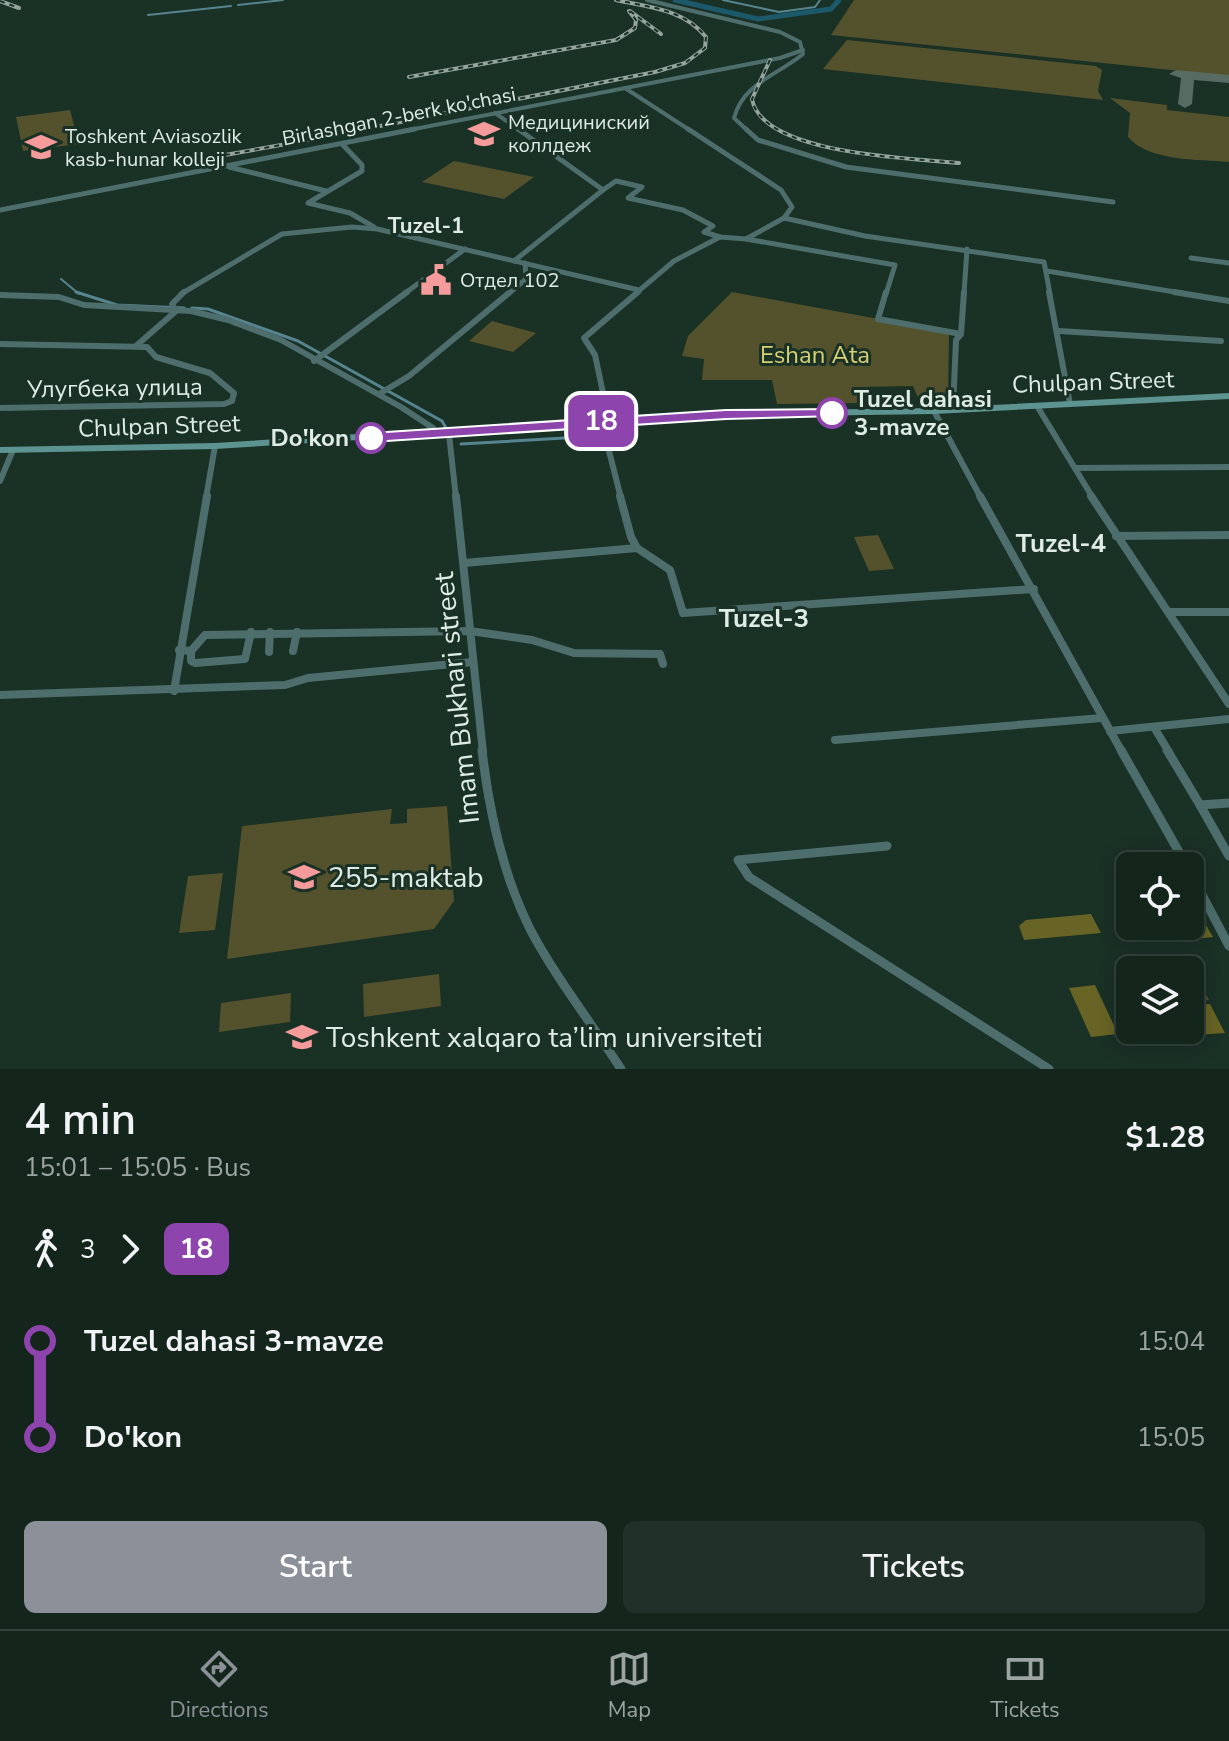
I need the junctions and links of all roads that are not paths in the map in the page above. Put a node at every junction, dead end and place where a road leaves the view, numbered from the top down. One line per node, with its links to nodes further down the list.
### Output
1 (647, 0): 2 (street)
2 (803, 50): 3 (street, Birlashgan 2-berk ko'chasi); 9 (street)
3 (625, 88): 4 (street, Birlashgan 2-berk ko'chasi); 11 (street)
4 (495, 113): 5 (street, Birlashgan 2-berk ko'chasi); 7 (street)
5 (342, 144): 6 (street, Birlashgan 2-berk ko'chasi); 8 (street)
6 (227, 166): 8 (street); 10 (street, Birlashgan 2-berk ko'chasi)
7 (603, 190): 13 (street); 18 (street)
8 (326, 192): 12 (street)
9 (1113, 202)
10 (0, 210)
11 (784, 218): 14 (street); 16 (street)
12 (377, 229): 15 (street); 25 (street)
13 (720, 237): 14 (street); 22 (street)
14 (746, 239): 27 (street)
15 (465, 249): 18 (street); 31 (street)
16 (967, 249): 21 (street); 27 (street)
17 (1191, 258): 20 (street)
18 (514, 261): 19 (street)
19 (525, 263): 22 (street); 32 (street)
20 (1229, 263)
21 (1047, 271): 24 (street); 26 (street)
22 (639, 290): 39 (street)
23 (0, 295): 25 (street)
24 (1229, 301)
25 (173, 308): 30 (street); 31 (street)
26 (1059, 331): 28 (street); 34 (street)
27 (961, 334): 37 (street)
28 (1221, 341)
29 (0, 344): 30 (street)
30 (137, 345): 36 (street, Улугбека улица)
31 (316, 359): 32 (street)
32 (384, 392): 40 (street)
33 (1229, 396): 34 (main road, Chulpan Street)
34 (1070, 404): 35 (main road, Chulpan Street)
35 (1037, 406): 37 (main road, Chulpan Street); 46 (street)
36 (0, 408)
37 (953, 410): 38 (main road, Chulpan Street)
38 (934, 411): 39 (main road, Chulpan Street); 52 (street)
39 (601, 421): 41 (main road, Chulpan Street); 50 (street)
40 (436, 434): 41 (main road, Chulpan Street); 42 (main road, Chulpan Street)
41 (449, 434): 51 (street, Imam Bukhari street)
42 (215, 446): 44 (main road, Chulpan Street); 59 (street)
43 (0, 450): 44 (main road, Chulpan Street)
44 (13, 450): 47 (street)
45 (1229, 467): 46 (street)
46 (1075, 468): 49 (street)
47 (0, 481)
48 (1229, 535): 49 (street)
49 (1116, 536): 53 (street)
50 (637, 548): 51 (street); 52 (street)
51 (464, 563): 55 (street, Imam Bukhari street)
52 (1034, 589): 68 (street)
53 (1170, 612): 54 (street); 67 (street)
54 (1229, 612)
55 (470, 631): 58 (street); 63 (street, Imam Bukhari street); 64 (street)
56 (251, 632): 57 (street); 60 (street); 60 (street)
57 (270, 632): 58 (street); 62 (street)
58 (297, 632): 61 (street)
59 (179, 650): 60 (street); 65 (street)
60 (191, 651)
61 (293, 651)
62 (269, 652)
63 (473, 662): 65 (street); 80 (street, Imam Bukhari street)
64 (663, 664)
65 (174, 691): 66 (street)
66 (0, 695)
67 (1229, 704)
68 (1102, 718): 71 (street); 72 (street)
69 (1229, 719): 70 (street)
70 (1155, 729): 71 (street); 74 (street)
71 (1110, 731): 76 (street)
72 (835, 740)
73 (1229, 803): 74 (street)
74 (1200, 805): 77 (street)
75 (887, 846): 81 (street)
76 (1179, 852)
77 (1229, 856)
78 (1204, 899): 79 (street)
79 (1229, 946)
80 (621, 1069)
81 (1049, 1069)

